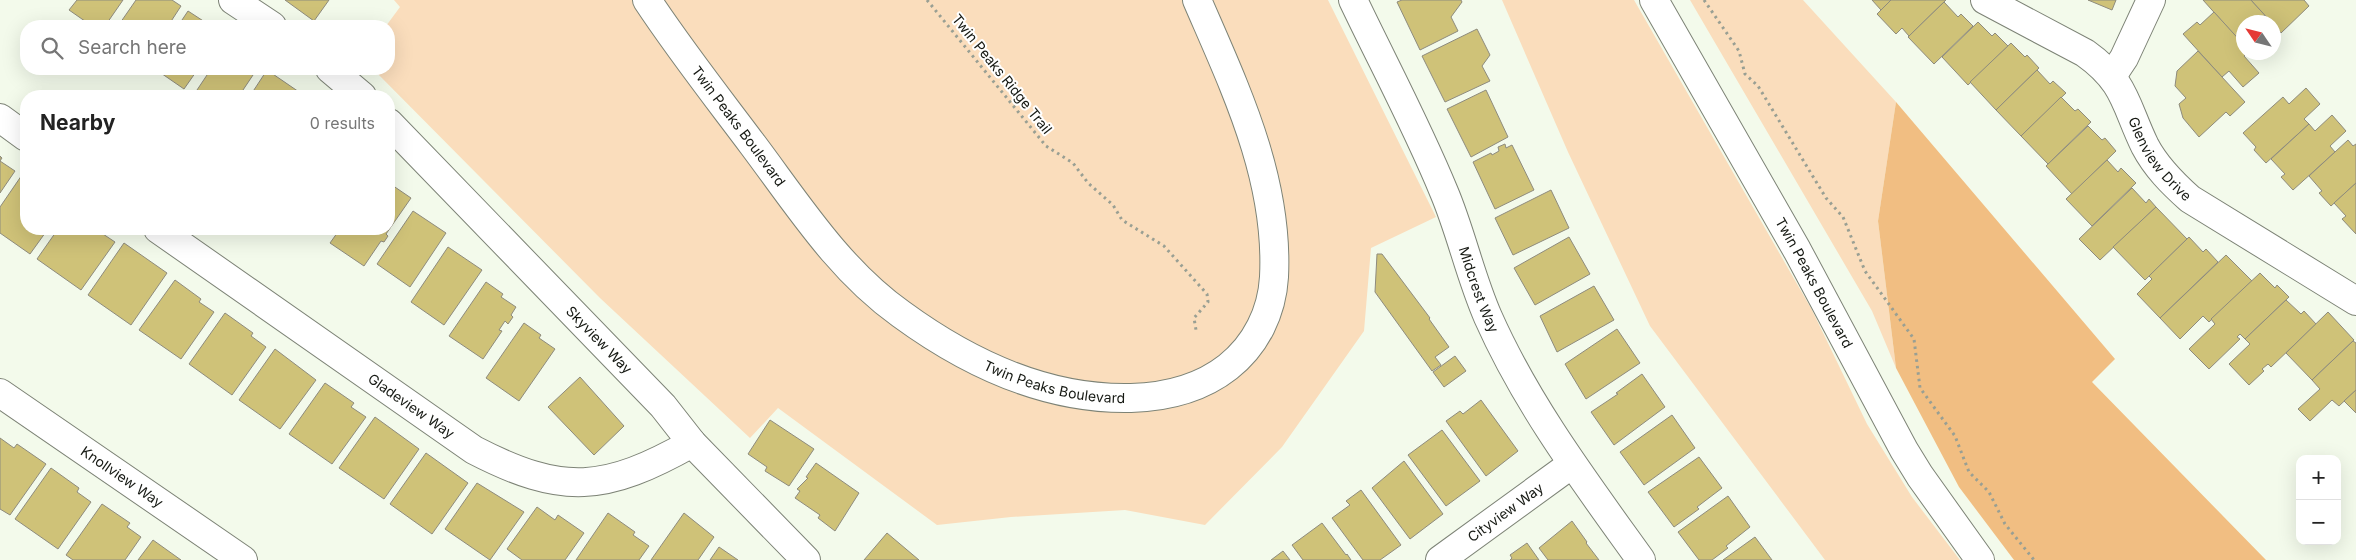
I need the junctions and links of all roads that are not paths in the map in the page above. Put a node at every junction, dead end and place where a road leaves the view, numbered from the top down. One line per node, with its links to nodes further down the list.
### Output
1 (233, 0): 8 (street)
2 (647, 0): 3 (street, Twin Peaks Boulevard)
3 (1197, 0)
4 (1352, 0): 19 (street, Midcrest Way)
5 (1654, 0): 24 (street, Twin Peaks Boulevard)
6 (1985, 0): 10 (street, Glenview Drive)
7 (2151, 0): 10 (street)
8 (263, 20)
9 (337, 75): 11 (street)
10 (2112, 76): 16 (street, Glenview Drive)
11 (355, 90)
12 (0, 118): 14 (street)
13 (395, 129): 18 (street, Skyview Way)
14 (20, 133)
15 (167, 235): 18 (street, Gladeview Way)
16 (2356, 301)
17 (0, 393): 20 (street, Knollview Way)
18 (692, 443): 21 (street, Skyview Way)
19 (1572, 464): 22 (street, Cityview Way); 23 (street, Midcrest Way)
20 (243, 560)
21 (806, 560)
22 (1440, 560)
23 (1641, 560)
24 (1980, 560)

